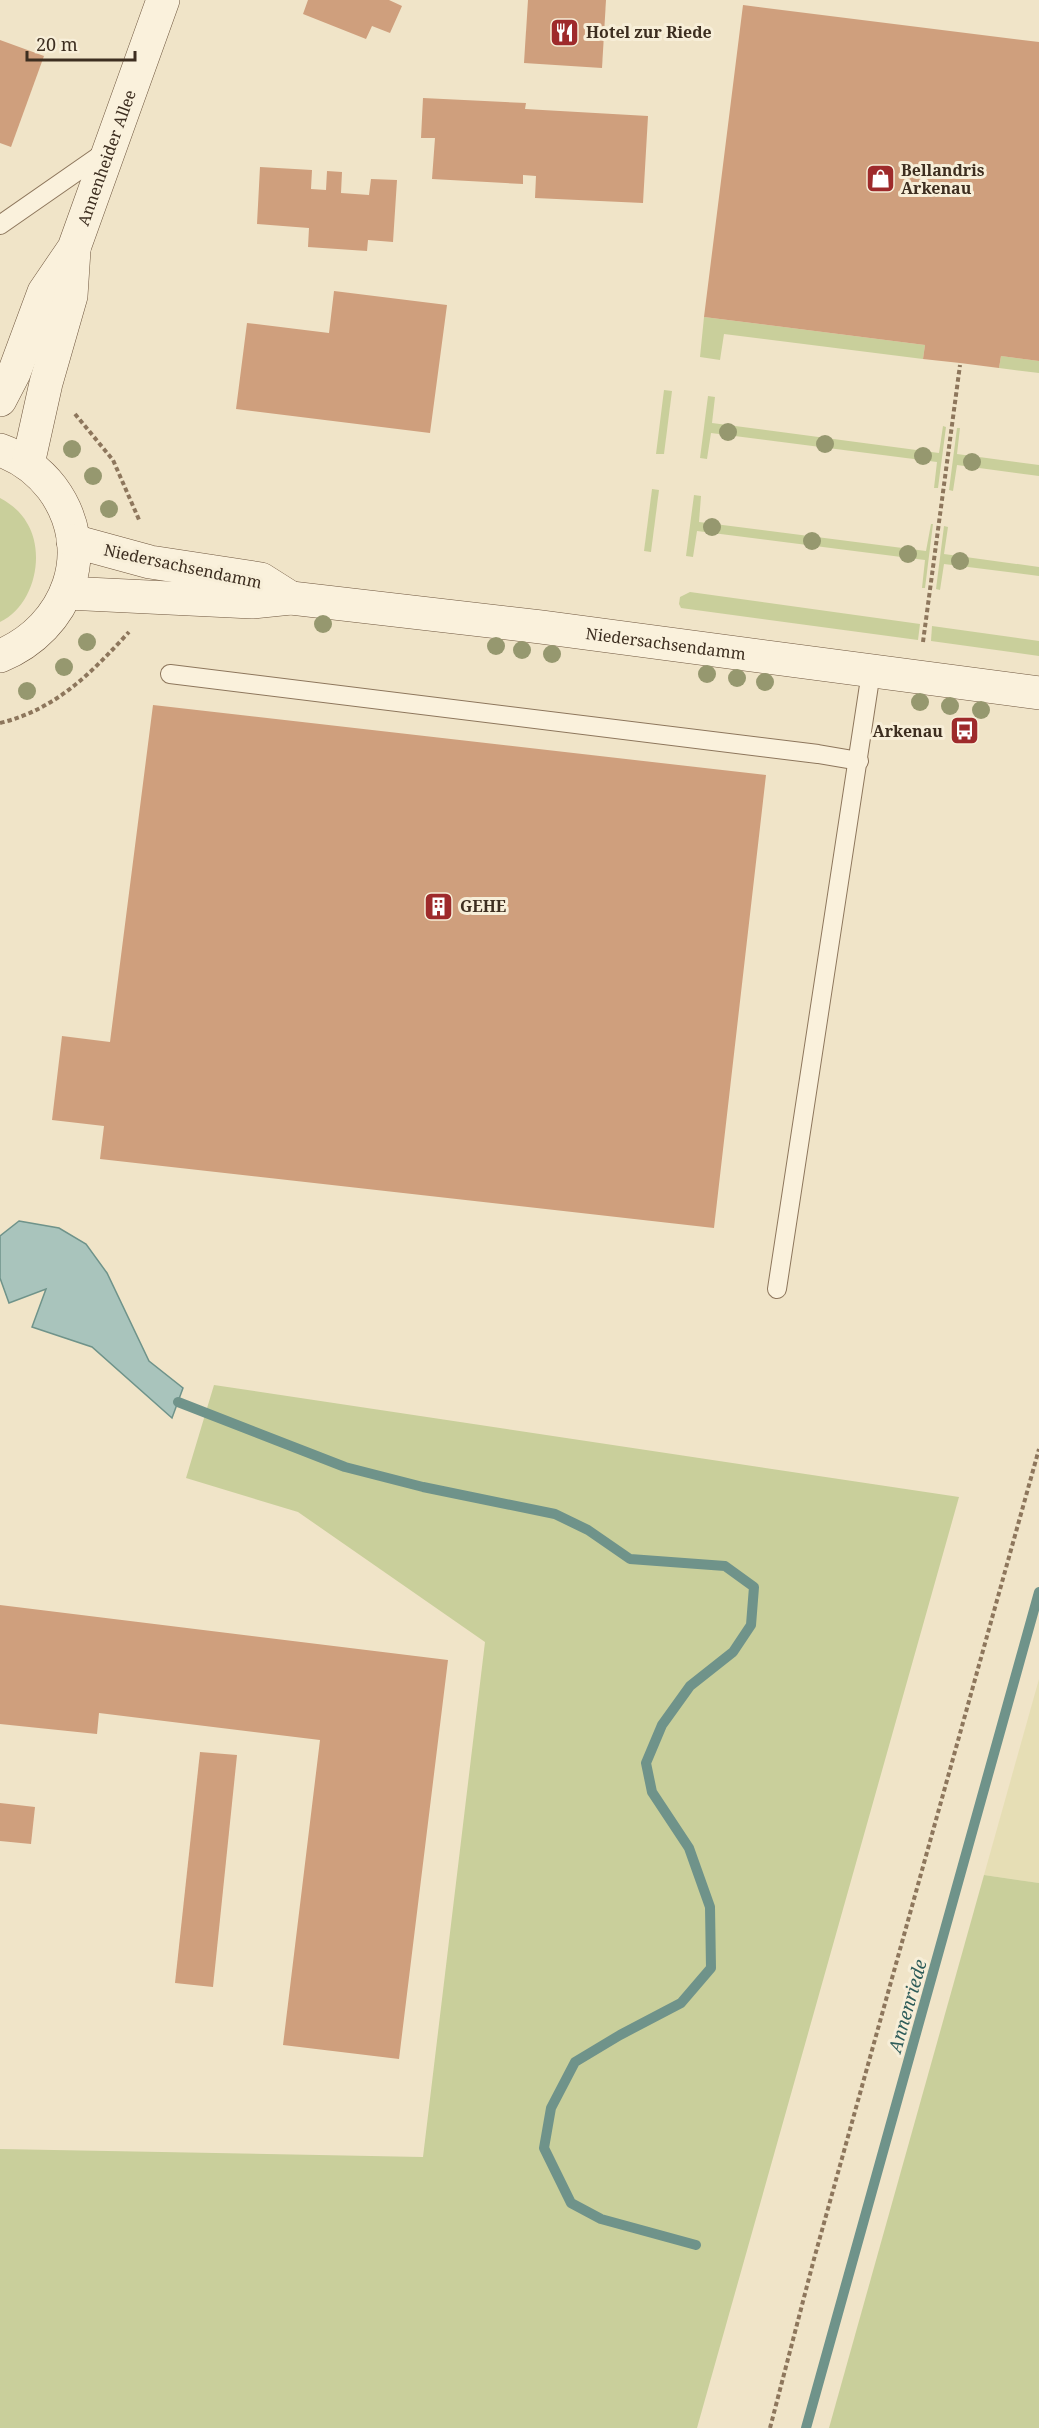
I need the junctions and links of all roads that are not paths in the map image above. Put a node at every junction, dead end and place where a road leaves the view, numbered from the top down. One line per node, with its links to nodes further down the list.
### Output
1 (163, 0): 2 (main road, Annenheider Allee)
2 (108, 150): 3 (lane); 4 (main road, Annenheider Allee)
3 (0, 225)
4 (74, 248): 5 (main road, Annenheider Allee); 6 (main road, Annenheider Allee)
5 (0, 400)
6 (14, 457): 7 (main road)
7 (73, 541): 8 (main road); 9 (main road, Niedersachsendamm)
8 (66, 593): 9 (main road, Niedersachsendamm); 10 (main road)
9 (291, 598): 11 (main road, Niedersachsendamm)
10 (0, 656)
11 (871, 672): 13 (main road, Niedersachsendamm); 14 (lane)
12 (170, 674): 14 (lane)
13 (1039, 693)
14 (859, 761): 15 (lane)
15 (777, 1289)

